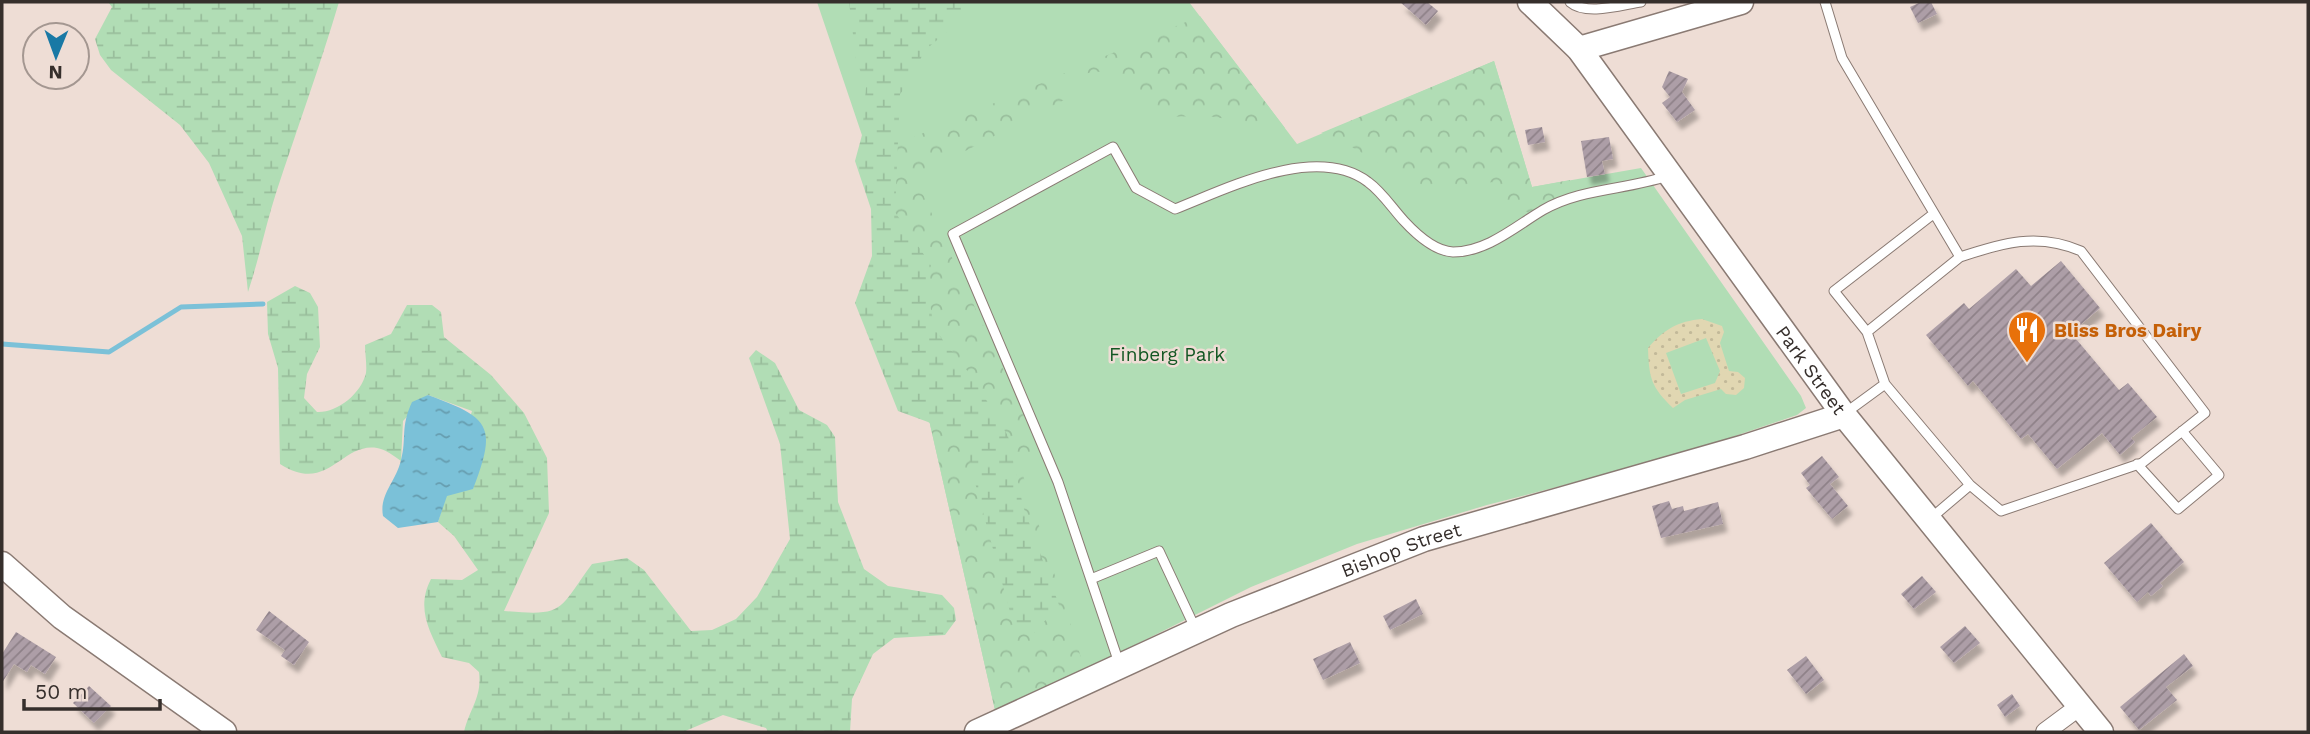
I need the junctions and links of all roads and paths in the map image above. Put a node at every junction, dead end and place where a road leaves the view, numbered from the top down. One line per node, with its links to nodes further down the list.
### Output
1 (1530, 2): 6 (street, Park Street)
2 (1570, 2): 3 (lane)
3 (1641, 2)
4 (1741, 2): 6 (street)
5 (1825, 2): 8 (lane)
6 (1579, 49): 7 (street, Park Street)
7 (1671, 175): 12 (street, Park Street); 18 (lane)
8 (1932, 215): 9 (lane); 10 (lane)
9 (1959, 257): 10 (lane); 13 (lane)
10 (1867, 332): 11 (lane)
11 (1885, 384): 12 (lane); 15 (lane)
12 (1844, 415): 16 (street, Park Street); 19 (street, Bishop Street)
13 (2182, 431): 14 (lane); 14 (lane)
14 (2137, 464): 15 (lane)
15 (1970, 485): 16 (lane)
16 (1930, 520): 21 (street, Park Street)
17 (2, 564): 22 (street)
18 (1091, 579): 19 (lane); 20 (lane)
19 (1197, 632): 20 (street, Bishop Street)
20 (1121, 667): 23 (street, Bishop Street)
21 (2080, 706): 24 (street); 25 (street, Park Street)
22 (224, 732)
23 (977, 732)
24 (2045, 732)
25 (2101, 732)

